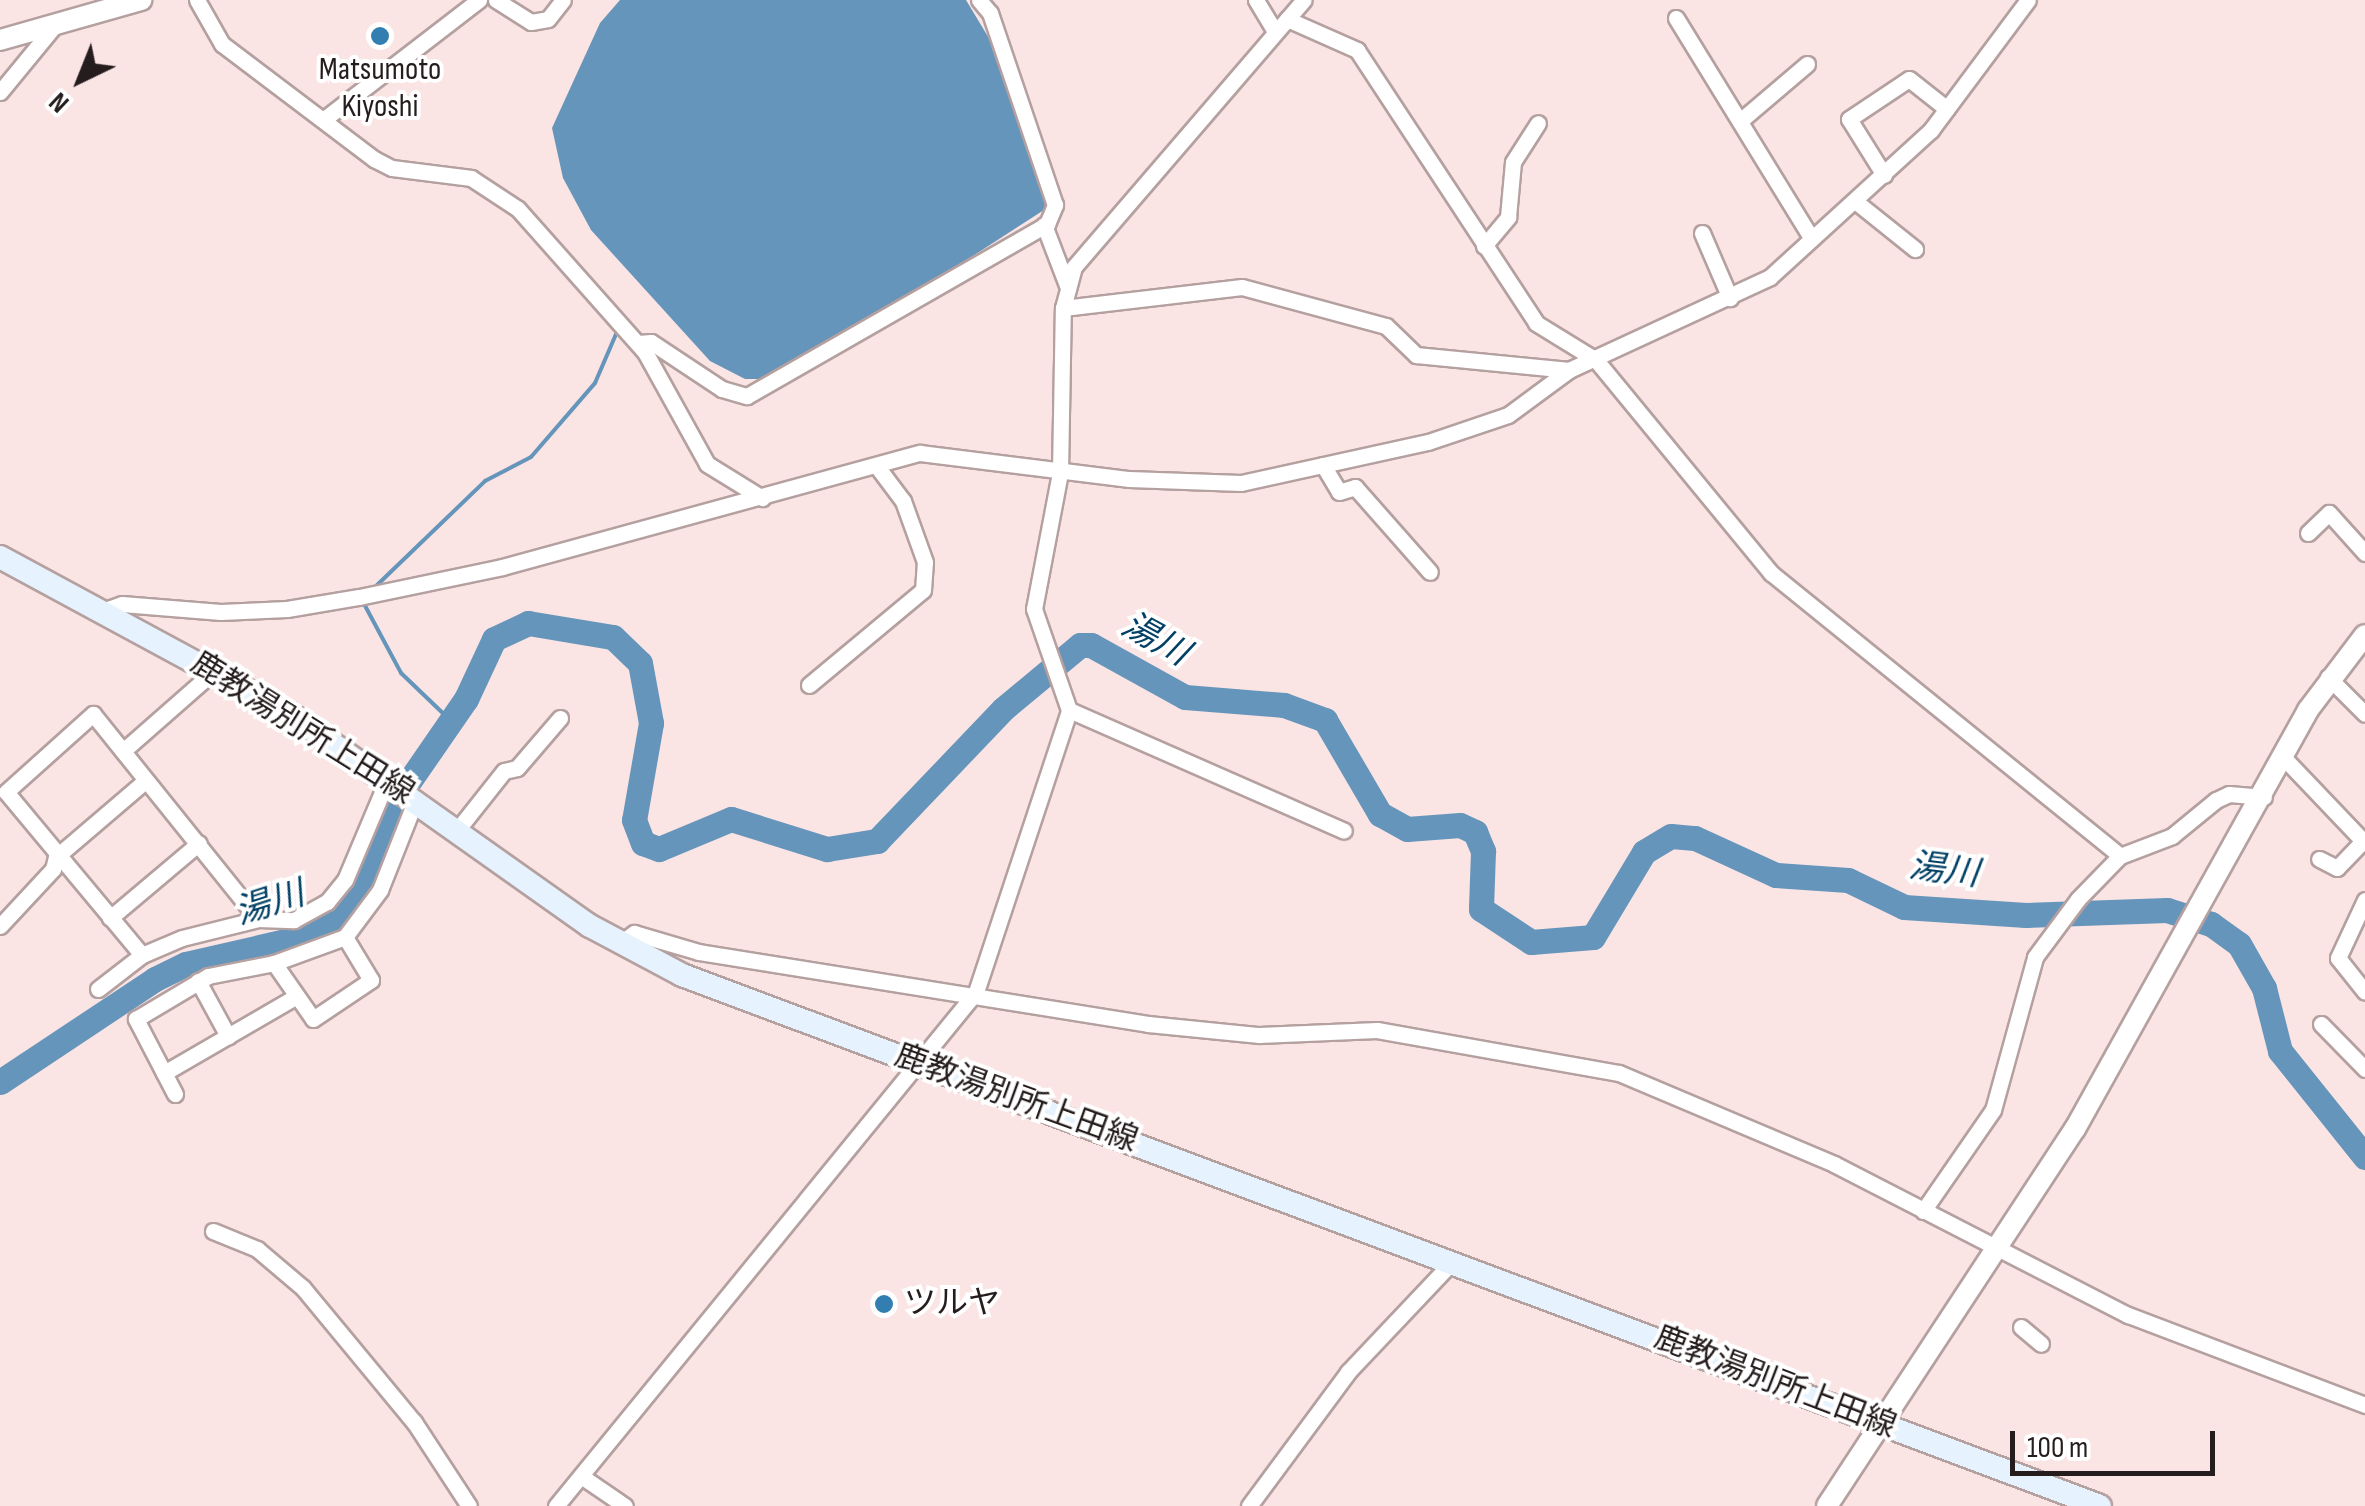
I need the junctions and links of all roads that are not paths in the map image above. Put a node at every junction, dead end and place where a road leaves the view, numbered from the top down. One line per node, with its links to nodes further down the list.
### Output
1 (141, 0): 12 (street)
2 (197, 0): 18 (street)
3 (479, 0): 18 (street)
4 (496, 0): 5 (street)
5 (563, 0)
6 (979, 0): 23 (street)
7 (1256, 0): 13 (street)
8 (1304, 0): 11 (street)
9 (2028, 0): 17 (street)
10 (1676, 18): 19 (street)
11 (1287, 19): 13 (street); 26 (street)
12 (56, 25): 14 (street); 16 (street)
13 (1275, 32): 28 (street)
14 (0, 40)
15 (1807, 64): 19 (street)
16 (0, 92)
17 (1947, 109): 21 (street); 21 (street)
18 (324, 120): 31 (street)
19 (1740, 121): 25 (street)
20 (1538, 123): 26 (street)
21 (1884, 175): 22 (street)
22 (1855, 201): 25 (street); 27 (street)
23 (1044, 225): 28 (street); 31 (street)
24 (1702, 233): 29 (street)
25 (1812, 239): 29 (street)
26 (1484, 246): 32 (street)
27 (1915, 250)
28 (1068, 288): 30 (street)
29 (1730, 298): 32 (street)
30 (1063, 308): 33 (street); 36 (street)
31 (638, 343): 37 (street)
32 (1596, 360): 33 (street); 59 (street)
33 (1570, 370): 35 (street)
34 (876, 464): 36 (street); 37 (street); 46 (street)
35 (1323, 464): 36 (street); 41 (street)
36 (1060, 473): 47 (street)
37 (762, 498): 42 (street)
38 (2308, 533): 39 (street)
39 (2365, 553)
40 (0, 557): 42 (main road, 鹿教湯別所上田線)
41 (1430, 572)
42 (99, 612): 44 (main road, 鹿教湯別所上田線)
43 (2365, 636): 45 (street)
44 (214, 672): 50 (street); 53 (main road, 鹿教湯別所上田線)
45 (2328, 677): 48 (street); 51 (street)
46 (809, 685)
47 (1069, 710): 56 (street); 71 (street)
48 (2365, 714)
49 (560, 718): 55 (street)
50 (124, 750): 52 (street); 58 (street)
51 (2284, 758): 54 (street); 60 (street)
52 (145, 781): 57 (street); 58 (street)
53 (402, 789): 55 (main road, 鹿教湯別所上田線); 63 (street); 65 (street)
54 (2264, 798): 59 (street); 82 (street)
55 (458, 829): 66 (main road, 鹿教湯別所上田線)
56 (1344, 831)
57 (200, 843): 62 (street); 63 (street)
58 (56, 856): 62 (street); 64 (street)
59 (2120, 856): 80 (street)
60 (2319, 859)
61 (2365, 900): 72 (street)
62 (110, 918): 67 (street)
63 (258, 919): 67 (street)
64 (0, 926)
65 (345, 937): 68 (street); 73 (street)
66 (619, 944): 71 (street); 76 (main road, 鹿教湯別所上田線)
67 (142, 956): 70 (street)
68 (274, 964): 69 (street); 73 (street)
69 (198, 981): 75 (street); 78 (street)
70 (98, 989)
71 (976, 992): 76 (street); 80 (street)
72 (2365, 992)
73 (295, 997): 75 (street)
74 (2321, 1024): 77 (street)
75 (228, 1036): 78 (street)
76 (918, 1063): 83 (main road, 鹿教湯別所上田線); 88 (street)
77 (2365, 1070)
78 (164, 1073): 79 (street)
79 (175, 1094)
80 (1923, 1211): 82 (street)
81 (212, 1230): 89 (street)
82 (1996, 1246): 86 (street); 87 (street)
83 (1454, 1261): 87 (main road, 鹿教湯別所上田線); 92 (street)
84 (2022, 1327): 85 (street)
85 (2041, 1344)
86 (2365, 1404)
87 (1880, 1424): 93 (street); 94 (main road, 鹿教湯別所上田線)
88 (582, 1476): 90 (street); 91 (street)
89 (469, 1506)
90 (556, 1506)
91 (625, 1506)
92 (1250, 1506)
93 (1827, 1506)
94 (2100, 1506)

